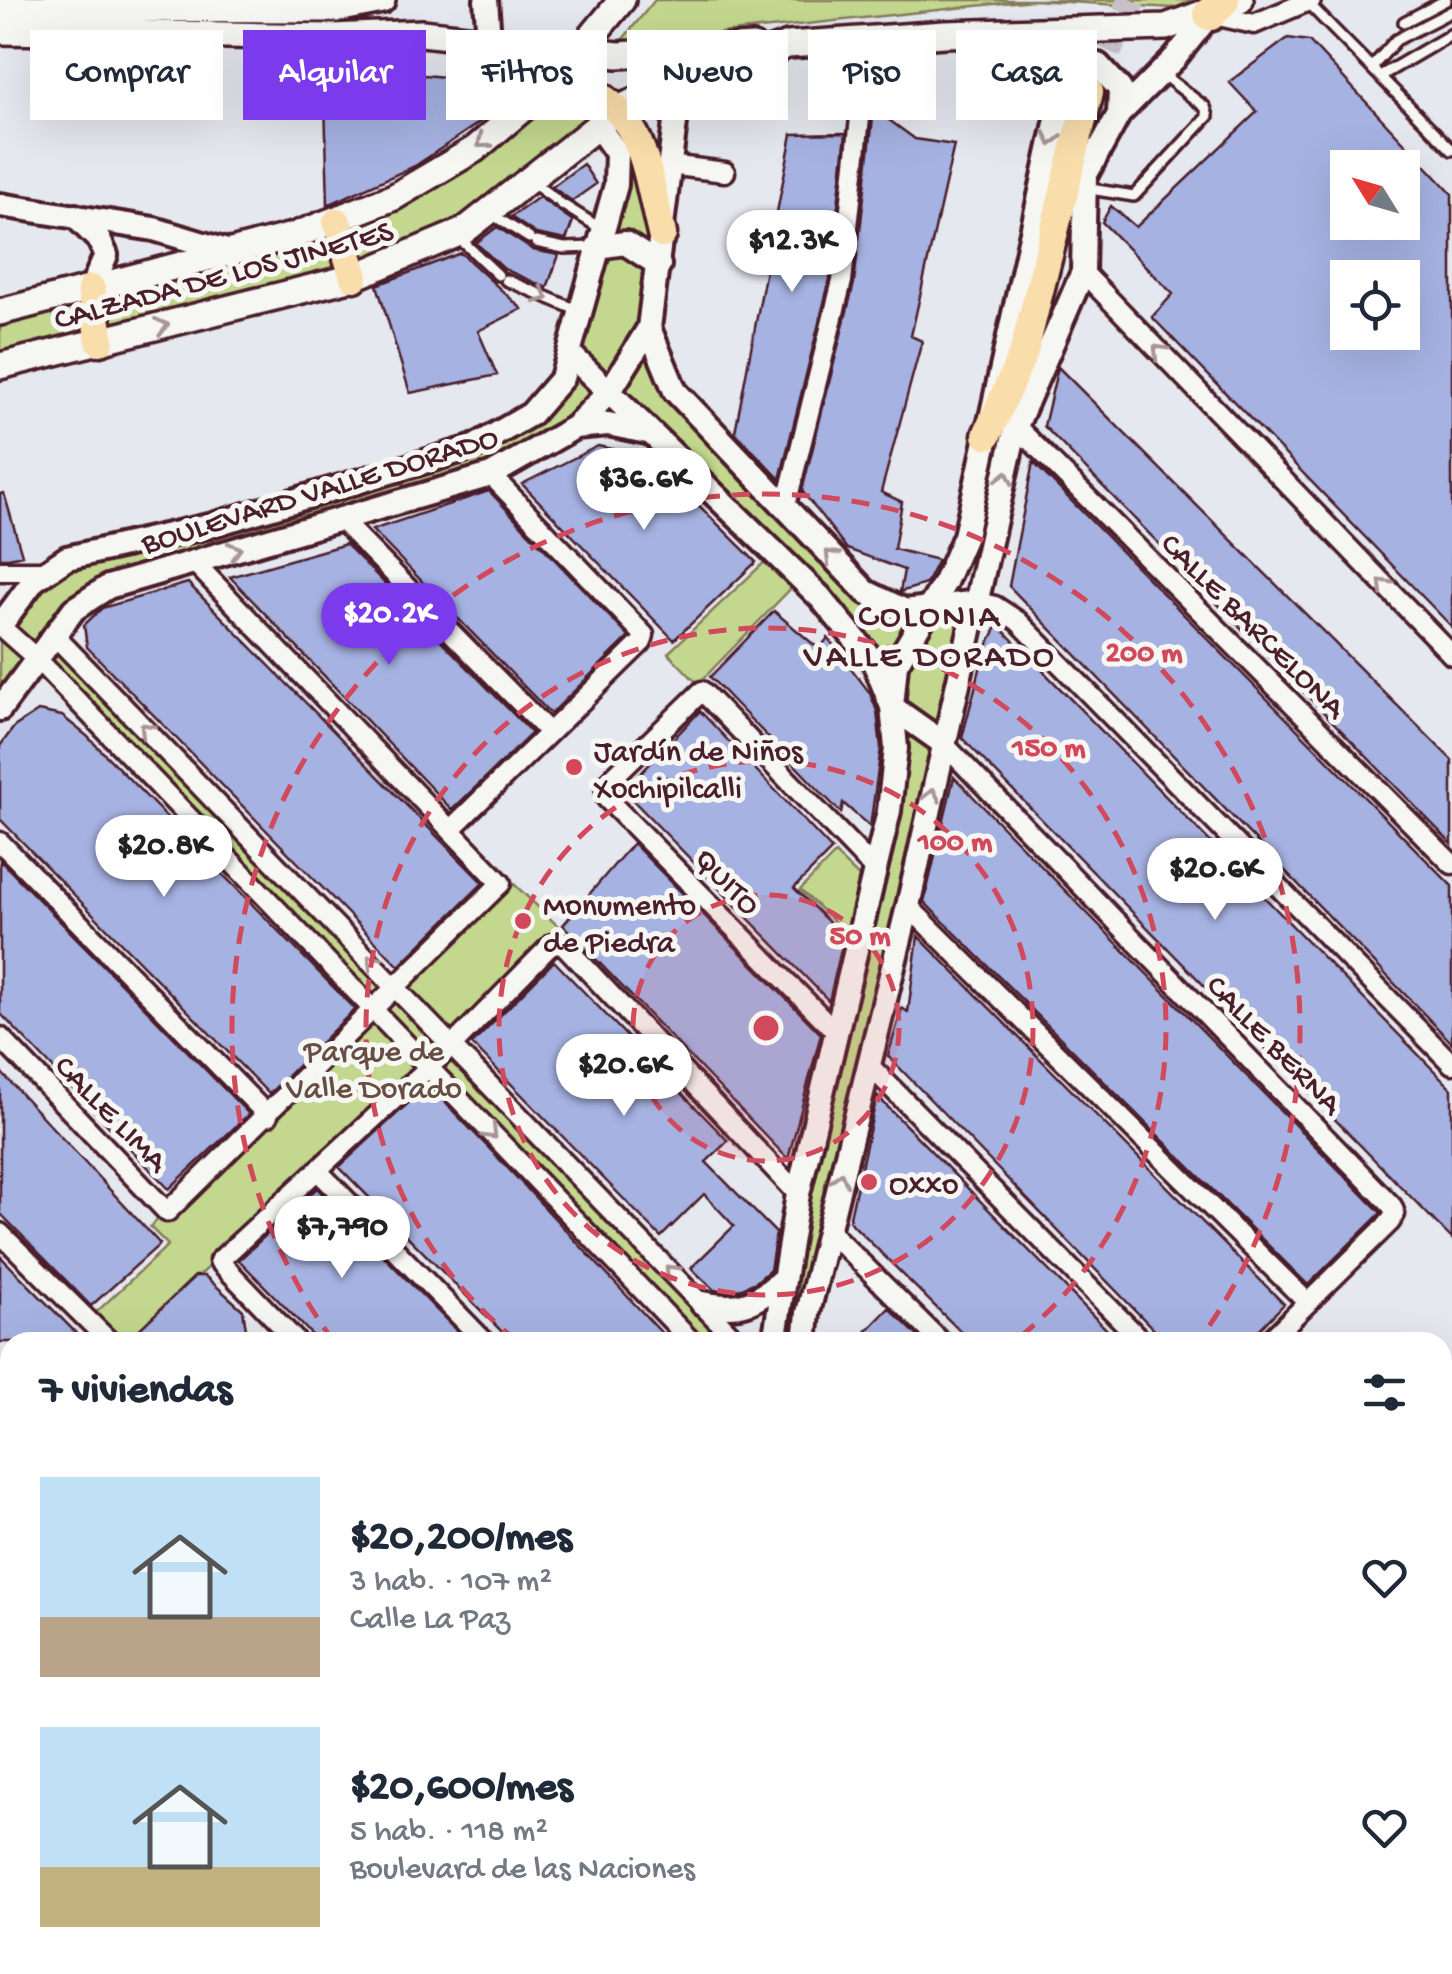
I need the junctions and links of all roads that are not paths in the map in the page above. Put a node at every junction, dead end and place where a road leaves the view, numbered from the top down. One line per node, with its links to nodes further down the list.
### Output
1 (382, 0): 8 (main road)
2 (486, 0): 11 (street)
3 (622, 0): 12 (main road, CALZADA DE LOS JINETES)
4 (1240, 0): 7 (main road, CALZADA DE LOS JINETES)
5 (1446, 0): 10 (lane)
6 (1309, 1): 7 (street); 20 (lane)
7 (1216, 7): 14 (main road, CALZADA DE LOS JINETES); 21 (street)
8 (0, 8)
9 (1452, 11): 20 (lane)
10 (1404, 22)
11 (488, 30)
12 (598, 30)
13 (0, 31): 17 (main road)
14 (1097, 31)
15 (956, 34): 18 (main road, CALZADA DE LOS JINETES)
16 (1452, 34): 22 (lane)
17 (446, 35)
18 (788, 45)
19 (1097, 65): 24 (street)
20 (1373, 66): 22 (lane)
21 (1160, 72): 24 (street); 34 (lane)
22 (1382, 74): 30 (lane)
23 (627, 108): 25 (main road, CALZADA DE LOS JINETES)
24 (1119, 114): 34 (street)
25 (608, 117): 33 (main road, CALZADA DE LOS JINETES); 39 (main road); 41 (street, BOULEVARD VALLE DORADO)
26 (509, 120): 38 (main road, CALZADA DE LOS JINETES, one-way to 38)
27 (675, 120): 31 (street, BOULEVARD VALLE DORADO)
28 (860, 120): 59 (street)
29 (1071, 120): 57 (main road, one-way to 57)
30 (1452, 150)
31 (669, 165): 32 (street); 39 (street, BOULEVARD VALLE DORADO)
32 (725, 172)
33 (530, 182): 36 (main road, CALZADA DE LOS JINETES); 41 (lane)
34 (1082, 188): 44 (street)
35 (0, 205): 37 (street)
36 (490, 212): 40 (main road, CALZADA DE LOS JINETES); 41 (lane)
37 (75, 216): 42 (street); 46 (street)
38 (337, 222): 42 (main road, CALZADA DE LOS JINETES); 45 (main road)
39 (662, 234): 43 (street, BOULEVARD VALLE DORADO)
40 (456, 235): 45 (main road, CALZADA DE LOS JINETES); 47 (lane, one-way to 47)
41 (600, 238): 43 (street); 47 (street, BOULEVARD VALLE DORADO)
42 (227, 251): 46 (main road, CALZADA DE LOS JINETES)
43 (660, 265): 49 (street, BOULEVARD VALLE DORADO)
44 (1082, 272): 54 (street); 70 (street, one-way to 44)
45 (354, 278): 50 (main road, CALZADA DE LOS JINETES, one-way to 45)
46 (91, 289): 48 (main road, CALZADA DE LOS JINETES); 50 (main road)
47 (578, 310): 51 (street, BOULEVARD VALLE DORADO)
48 (0, 312)
49 (648, 328): 53 (street, BOULEVARD VALLE DORADO); 59 (street)
50 (100, 341): 52 (main road, CALZADA DE LOS JINETES)
51 (570, 354): 53 (street); 61 (street, BOULEVARD VALLE DORADO)
52 (0, 366)
53 (610, 390): 55 (street, BOULEVARD VALLE DORADO); 56 (street)
54 (1016, 426): 66 (street, one-way to 54); 78 (street, CALLE BARCELONA)
55 (575, 427): 56 (street); 58 (street, BOULEVARD VALLE DORADO)
56 (646, 432): 72 (street)
57 (987, 434): 67 (street)
58 (491, 475): 60 (street, BOULEVARD VALLE DORADO); 74 (street)
59 (785, 509): 67 (street, one-way to 59)
60 (341, 520): 62 (street, BOULEVARD VALLE DORADO, one-way to 60); 74 (street)
61 (97, 548): 64 (street, BOULEVARD VALLE DORADO); 65 (street)
62 (194, 562): 65 (street, BOULEVARD VALLE DORADO); 76 (street)
63 (0, 570): 64 (street)
64 (44, 571): 68 (street, BOULEVARD VALLE DORADO)
65 (108, 587): 69 (street, BOULEVARD VALLE DORADO)
66 (978, 602): 67 (street); 75 (street); 86 (street)
67 (928, 609): 72 (street)
68 (0, 626): 71 (street)
69 (53, 634): 71 (street, BOULEVARD VALLE DORADO); 81 (street, one-way to 69)
70 (1452, 655)
71 (36, 658): 73 (street, BOULEVARD VALLE DORADO); 82 (street)
72 (892, 706): 75 (street); 79 (street)
73 (0, 709)
74 (548, 731): 76 (street)
75 (943, 743): 80 (street, one-way to 75); 96 (street, CALLE BERNA)
76 (450, 830): 81 (street, CALLE LIMA)
77 (0, 842): 89 (street)
78 (1452, 864)
79 (876, 871): 83 (street); 83 (street, QUITO)
80 (908, 906): 87 (street); 96 (street)
81 (399, 987): 82 (street, CALLE LIMA); 85 (street)
82 (374, 1013): 88 (street); 89 (street, CALLE LIMA)
83 (838, 1033): 91 (street)
84 (0, 1036): 89 (street, CALLE LIMA)
85 (453, 1045): 88 (street); 91 (street); 95 (street, one-way to 85)
86 (1452, 1064)
87 (870, 1066): 92 (street, one-way to 87); 105 (street)
88 (428, 1068): 90 (street); 100 (street, one-way to 100)
89 (268, 1116)
90 (318, 1170): 98 (street); 99 (street)
91 (798, 1194): 94 (street)
92 (827, 1228): 103 (street); 104 (street)
93 (0, 1232): 97 (street)
94 (784, 1278): 95 (street); 102 (street)
95 (702, 1303): 101 (street)
96 (1308, 1303): 106 (street, CALLE BERNA)
97 (100, 1332)
98 (286, 1332)
99 (474, 1332)
100 (682, 1332)
101 (729, 1332)
102 (776, 1332)
103 (807, 1332)
104 (931, 1332)
105 (1134, 1332)
106 (1278, 1332)

